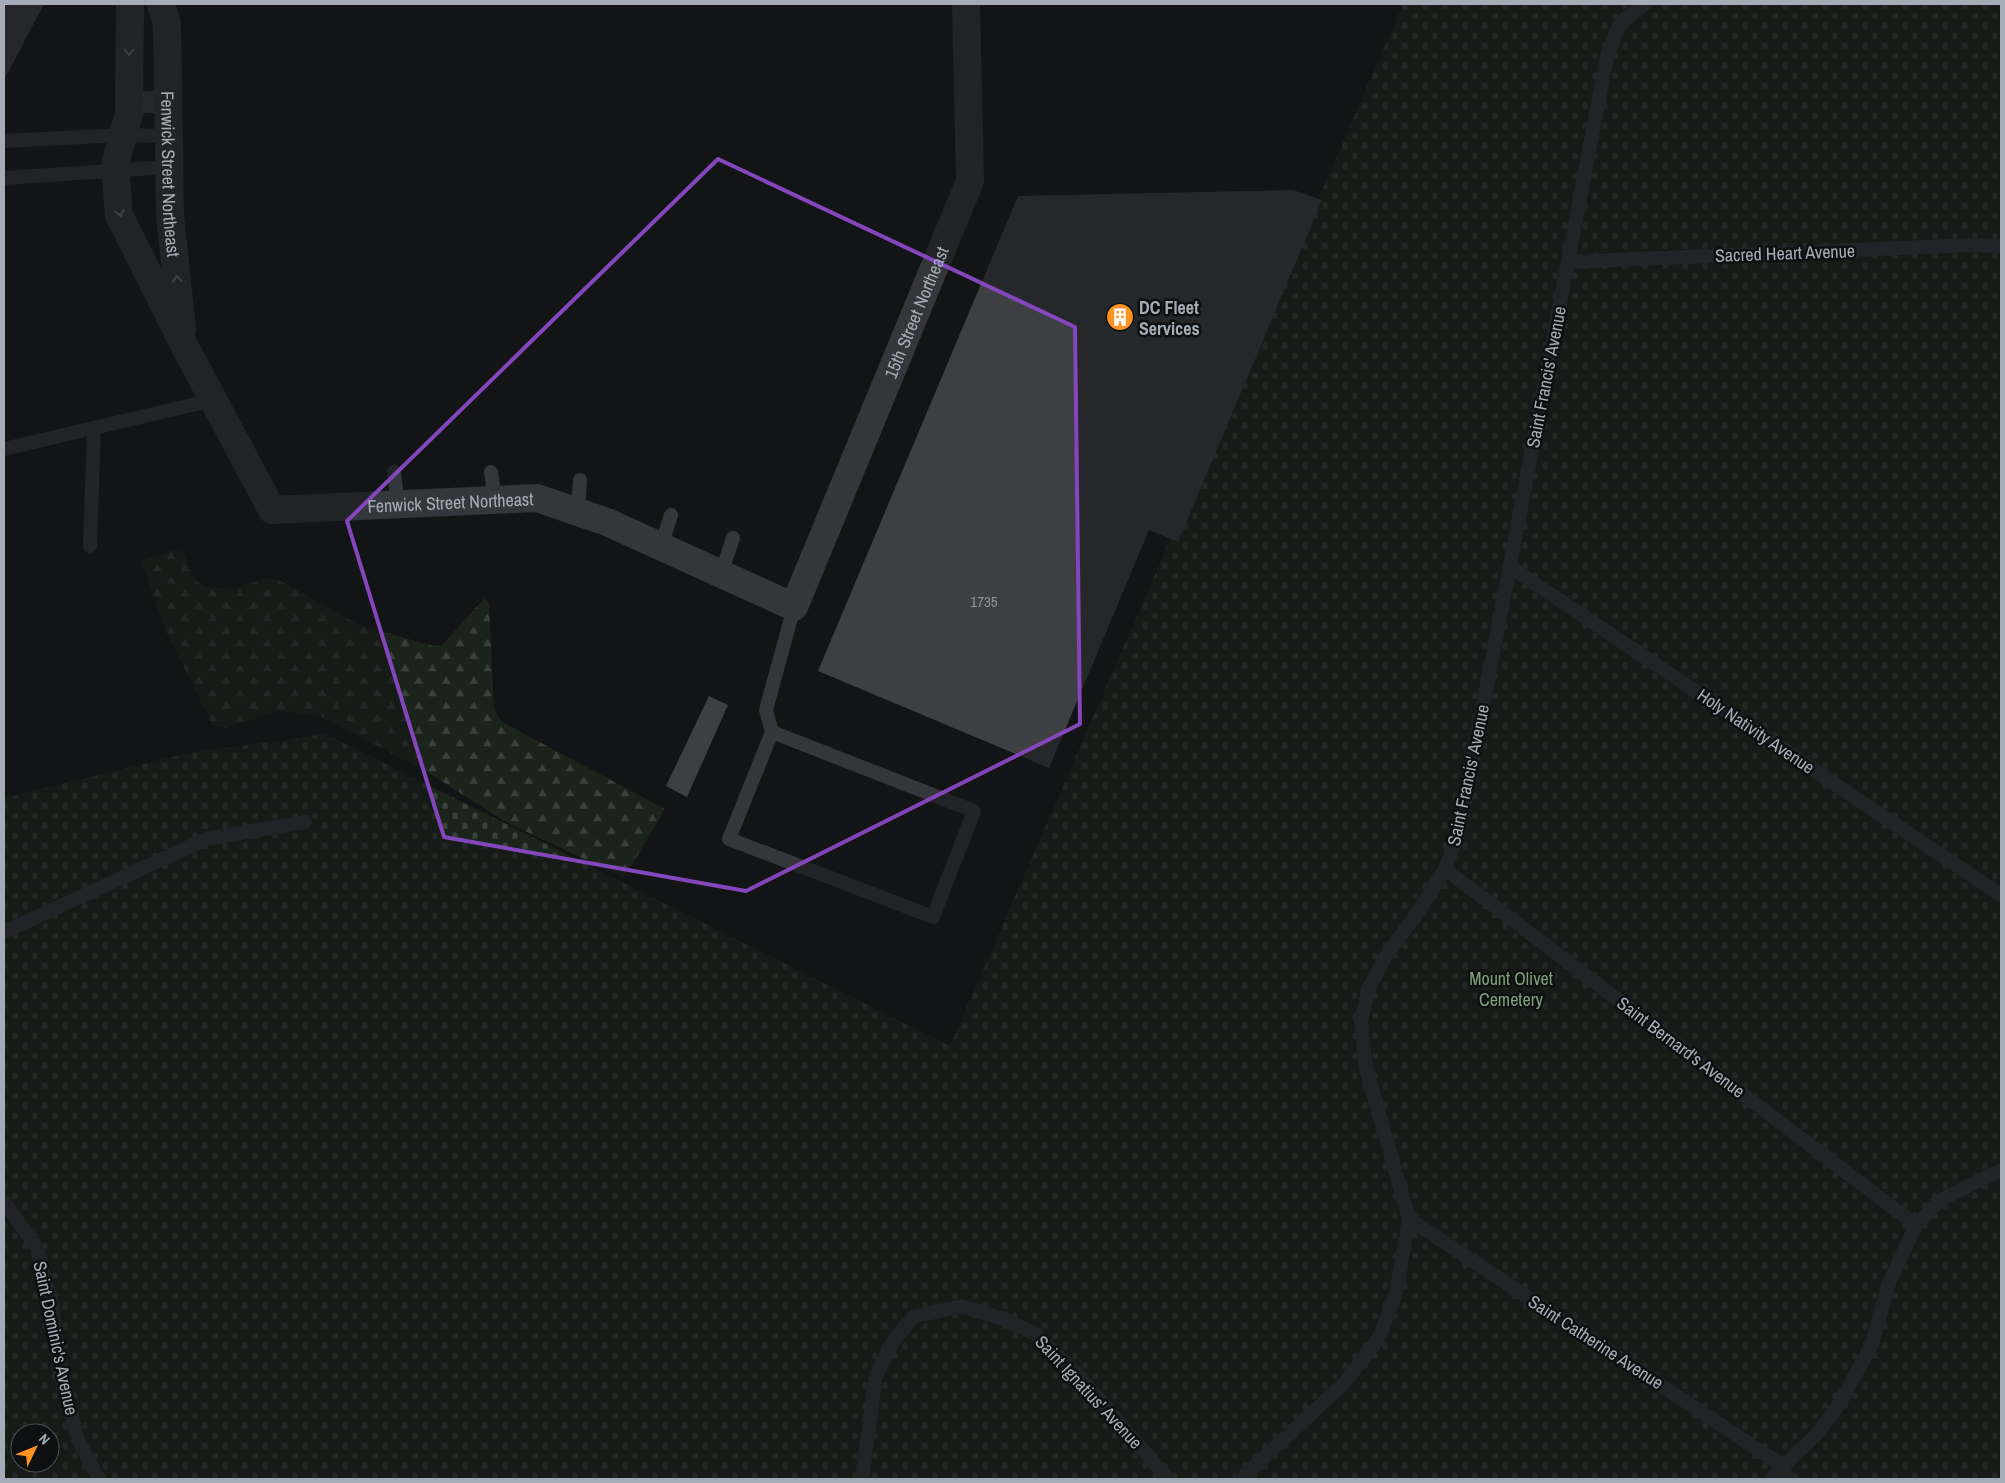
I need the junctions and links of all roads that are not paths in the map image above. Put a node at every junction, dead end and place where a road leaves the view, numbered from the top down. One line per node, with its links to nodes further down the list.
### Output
1 (130, 4): 5 (street, Fenwick Street Northeast, one-way to 5)
2 (161, 4): 6 (street, Fenwick Street Northeast)
3 (966, 4): 29 (street, 15th Street Northeast)
4 (1644, 4): 12 (lane, Saint Francis' Avenue)
5 (123, 135): 6 (lane); 7 (lane); 9 (street, Fenwick Street Northeast)
6 (169, 136): 8 (street, Fenwick Street Northeast)
7 (4, 141)
8 (170, 167): 9 (lane); 13 (street, Fenwick Street Northeast, one-way to 8)
9 (116, 170): 10 (lane); 13 (street, Fenwick Street Northeast, one-way to 13)
10 (4, 178)
11 (2001, 246): 12 (lane, Sacred Heart Avenue)
12 (1568, 262): 27 (lane, Saint Francis' Avenue)
13 (184, 345): 14 (street, Fenwick Street Northeast)
14 (214, 400): 15 (lane); 21 (street, Fenwick Street Northeast)
15 (94, 428): 16 (lane); 25 (lane)
16 (4, 449)
17 (394, 472): 21 (lane)
18 (491, 472): 20 (lane)
19 (580, 480): 22 (lane)
20 (494, 500): 21 (street, Fenwick Street Northeast); 22 (street, Fenwick Street Northeast)
21 (398, 505)
22 (578, 512): 26 (street, Fenwick Street Northeast)
23 (671, 515): 26 (lane)
24 (732, 538): 28 (lane)
25 (90, 546)
26 (661, 546): 28 (street, Fenwick Street Northeast)
27 (1510, 567): 32 (lane, Saint Francis' Avenue); 33 (lane, Holy Nativity Avenue)
28 (721, 574): 29 (street, Fenwick Street Northeast)
29 (794, 607): 30 (lane)
30 (772, 732): 30 (lane)
31 (305, 822): 34 (lane)
32 (1445, 869): 37 (lane, Saint Francis' Avenue); 38 (lane, Saint Bernard's Avenue)
33 (2001, 895)
34 (4, 932)
35 (2001, 1170): 38 (lane)
36 (4, 1202): 40 (lane, Saint Dominic's Avenue)
37 (1409, 1219): 39 (lane, Saint Catherine Avenue); 43 (lane, Saint Francis' Avenue)
38 (1916, 1225): 39 (lane)
39 (1785, 1472): 44 (lane)
40 (99, 1479)
41 (862, 1479): 42 (lane, Saint Ignatius' Avenue)
42 (1168, 1479)
43 (1241, 1479)
44 (1772, 1479)

